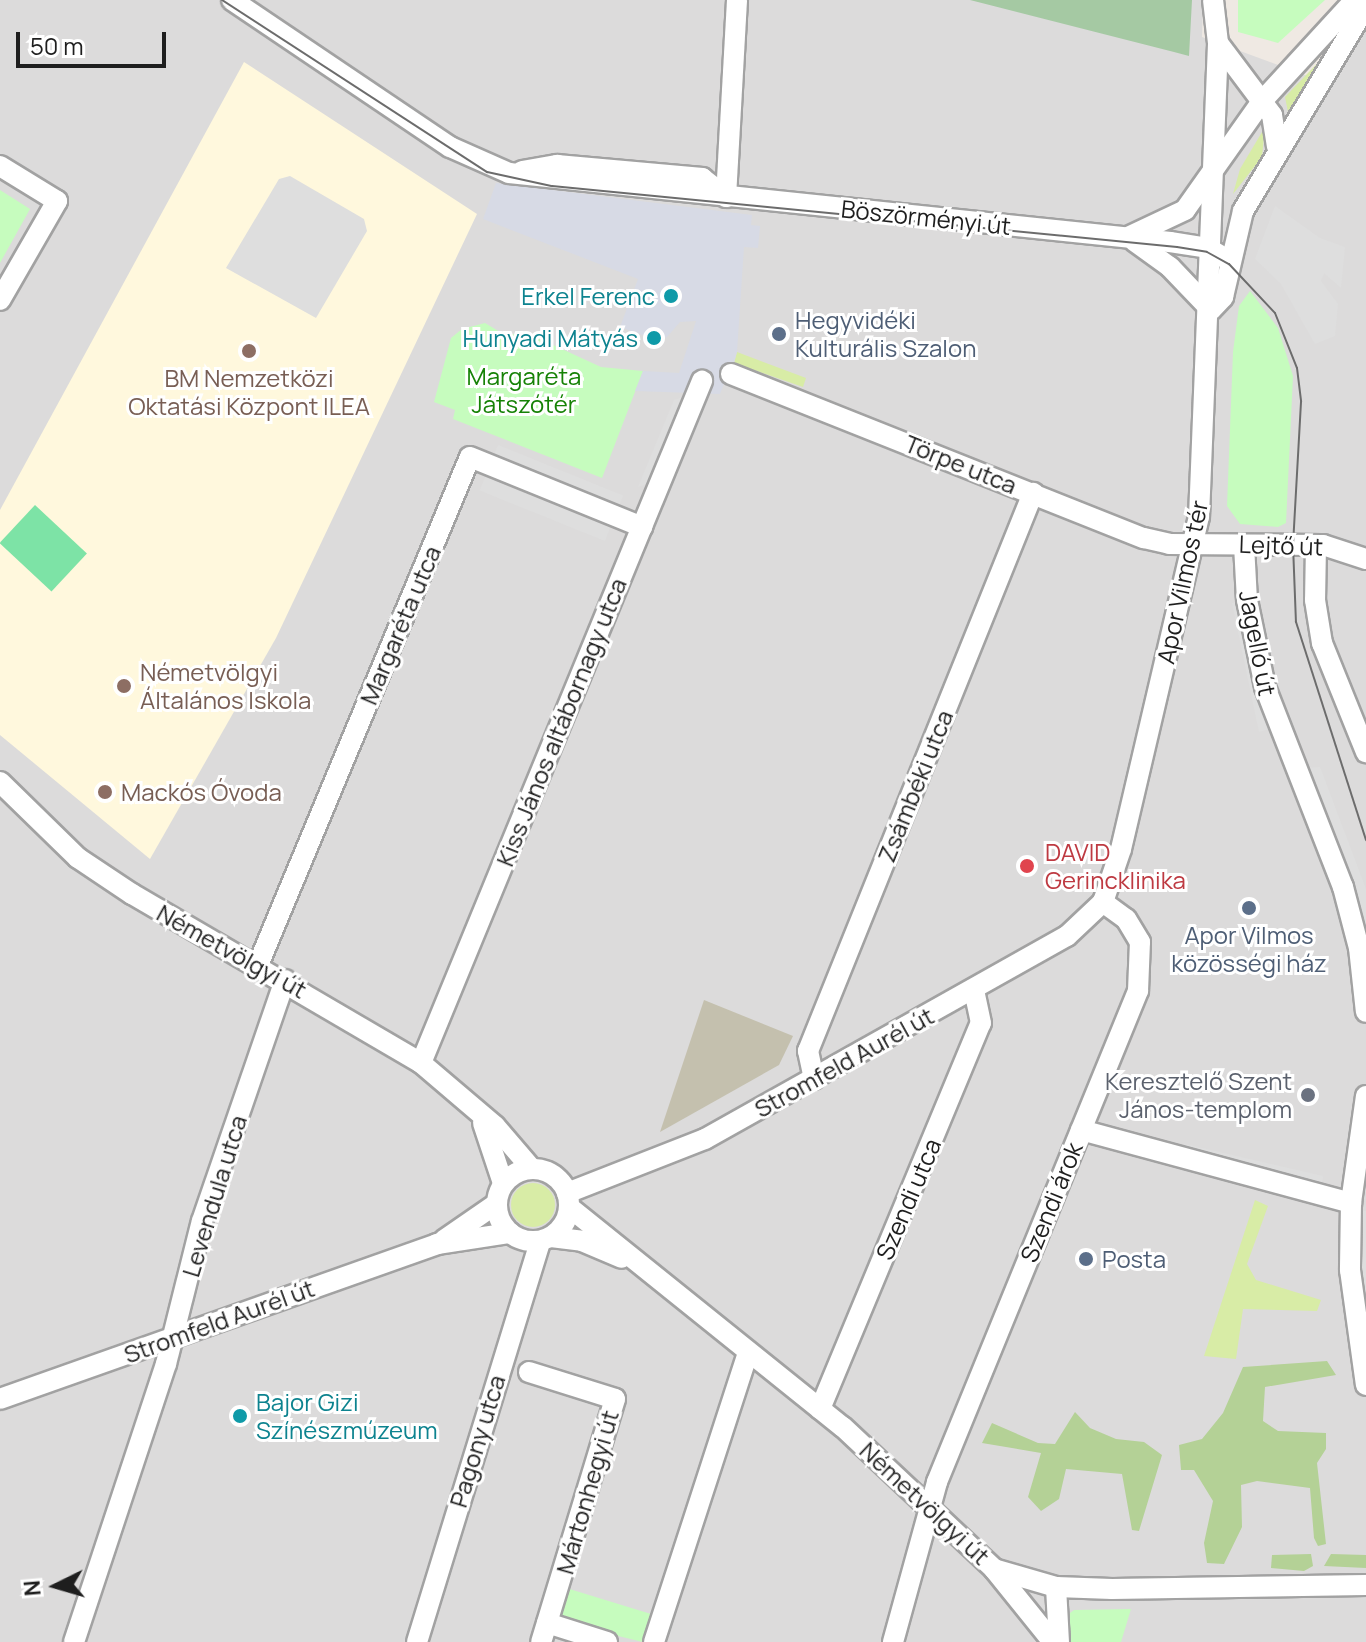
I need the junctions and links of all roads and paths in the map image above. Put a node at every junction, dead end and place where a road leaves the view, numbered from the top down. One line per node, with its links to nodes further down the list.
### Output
1 (232, 0): 11 (street, Böszörményi út)
2 (737, 0): 11 (street)
3 (1213, 0): 6 (street)
4 (1355, 0): 7 (street)
5 (1366, 6): 8 (street)
6 (1218, 43): 7 (street); 10 (street)
7 (1263, 100): 8 (street); 10 (street)
8 (1277, 147): 14 (street)
9 (0, 166): 15 (street)
10 (1212, 177): 12 (street); 13 (street)
11 (726, 197): 12 (street, Böszörményi út)
12 (1126, 237): 13 (street, Böszörményi út); 16 (street, Böszörményi út)
13 (1208, 248): 14 (street, Böszörményi út); 16 (street)
14 (1230, 261): 16 (street, Apor Vilmos tér)
15 (0, 300)
16 (1211, 310): 21 (street, Apor Vilmos tér)
17 (731, 374): 19 (street, Törpe utca)
18 (702, 381): 20 (street, Kiss János altábornagy utca)
19 (1033, 493): 21 (street, Törpe utca); 33 (street, Zsámbéki utca)
20 (642, 527): 28 (street, Margaréta utca); 32 (street, Kiss János altábornagy utca)
21 (1194, 544): 22 (street, Lejtő út); 27 (street, Apor Vilmos tér)
22 (1244, 545): 23 (street, Lejtő út); 31 (street, Jagelló út)
23 (1316, 545): 24 (street, Lejtő út); 25 (street)
24 (1366, 559)
25 (1366, 752)
26 (0, 782): 28 (street, Németvölgyi út)
27 (1103, 902): 30 (street, Stromfeld Aurél út); 36 (street, Szendi árok)
28 (258, 965): 29 (street, Németvölgyi út)
29 (285, 980): 32 (street, Németvölgyi út); 46 (street, Levendula utca)
30 (974, 989): 33 (street, Stromfeld Aurél út); 51 (street, Szendi utca)
31 (1366, 1012)
32 (421, 1063): 35 (street, Németvölgyi út)
33 (814, 1079): 39 (street, Stromfeld Aurél út)
34 (1366, 1096): 40 (street)
35 (474, 1108): 37 (street, Németvölgyi út); 38 (street, Németvölgyi út)
36 (1081, 1130): 40 (street); 52 (street, Szendi árok)
37 (531, 1168): 38 (street); 39 (street)
38 (503, 1183): 41 (street)
39 (568, 1200): 43 (street); 45 (street, Németvölgyi út)
40 (1351, 1203): 49 (street)
41 (496, 1204): 42 (street); 44 (street, Stromfeld Aurél út)
42 (510, 1233): 43 (street); 44 (street, Stromfeld Aurél út)
43 (545, 1239): 45 (street, Németvölgyi út); 58 (street, Pagony utca)
44 (437, 1244): 46 (street, Stromfeld Aurél út)
45 (636, 1265): 47 (street, Németvölgyi út)
46 (172, 1339): 50 (street, Stromfeld Aurél út); 57 (street, Levendula utca)
47 (747, 1355): 51 (street, Németvölgyi út); 60 (street)
48 (529, 1372): 56 (street, Mártonhegyi út)
49 (1366, 1385)
50 (0, 1399)
51 (820, 1409): 52 (street, Németvölgyi út)
52 (927, 1511): 53 (street, Németvölgyi út); 61 (street, Szendi árok)
53 (994, 1569): 55 (street, Németvölgyi út); 62 (street)
54 (1366, 1585): 55 (street, Németvölgyi út)
55 (1056, 1587): 62 (street)
56 (544, 1633): 59 (street, Mártonhegyi út)
57 (74, 1642)
58 (417, 1642)
59 (607, 1642)
60 (654, 1642)
61 (893, 1642)
62 (1056, 1642)

